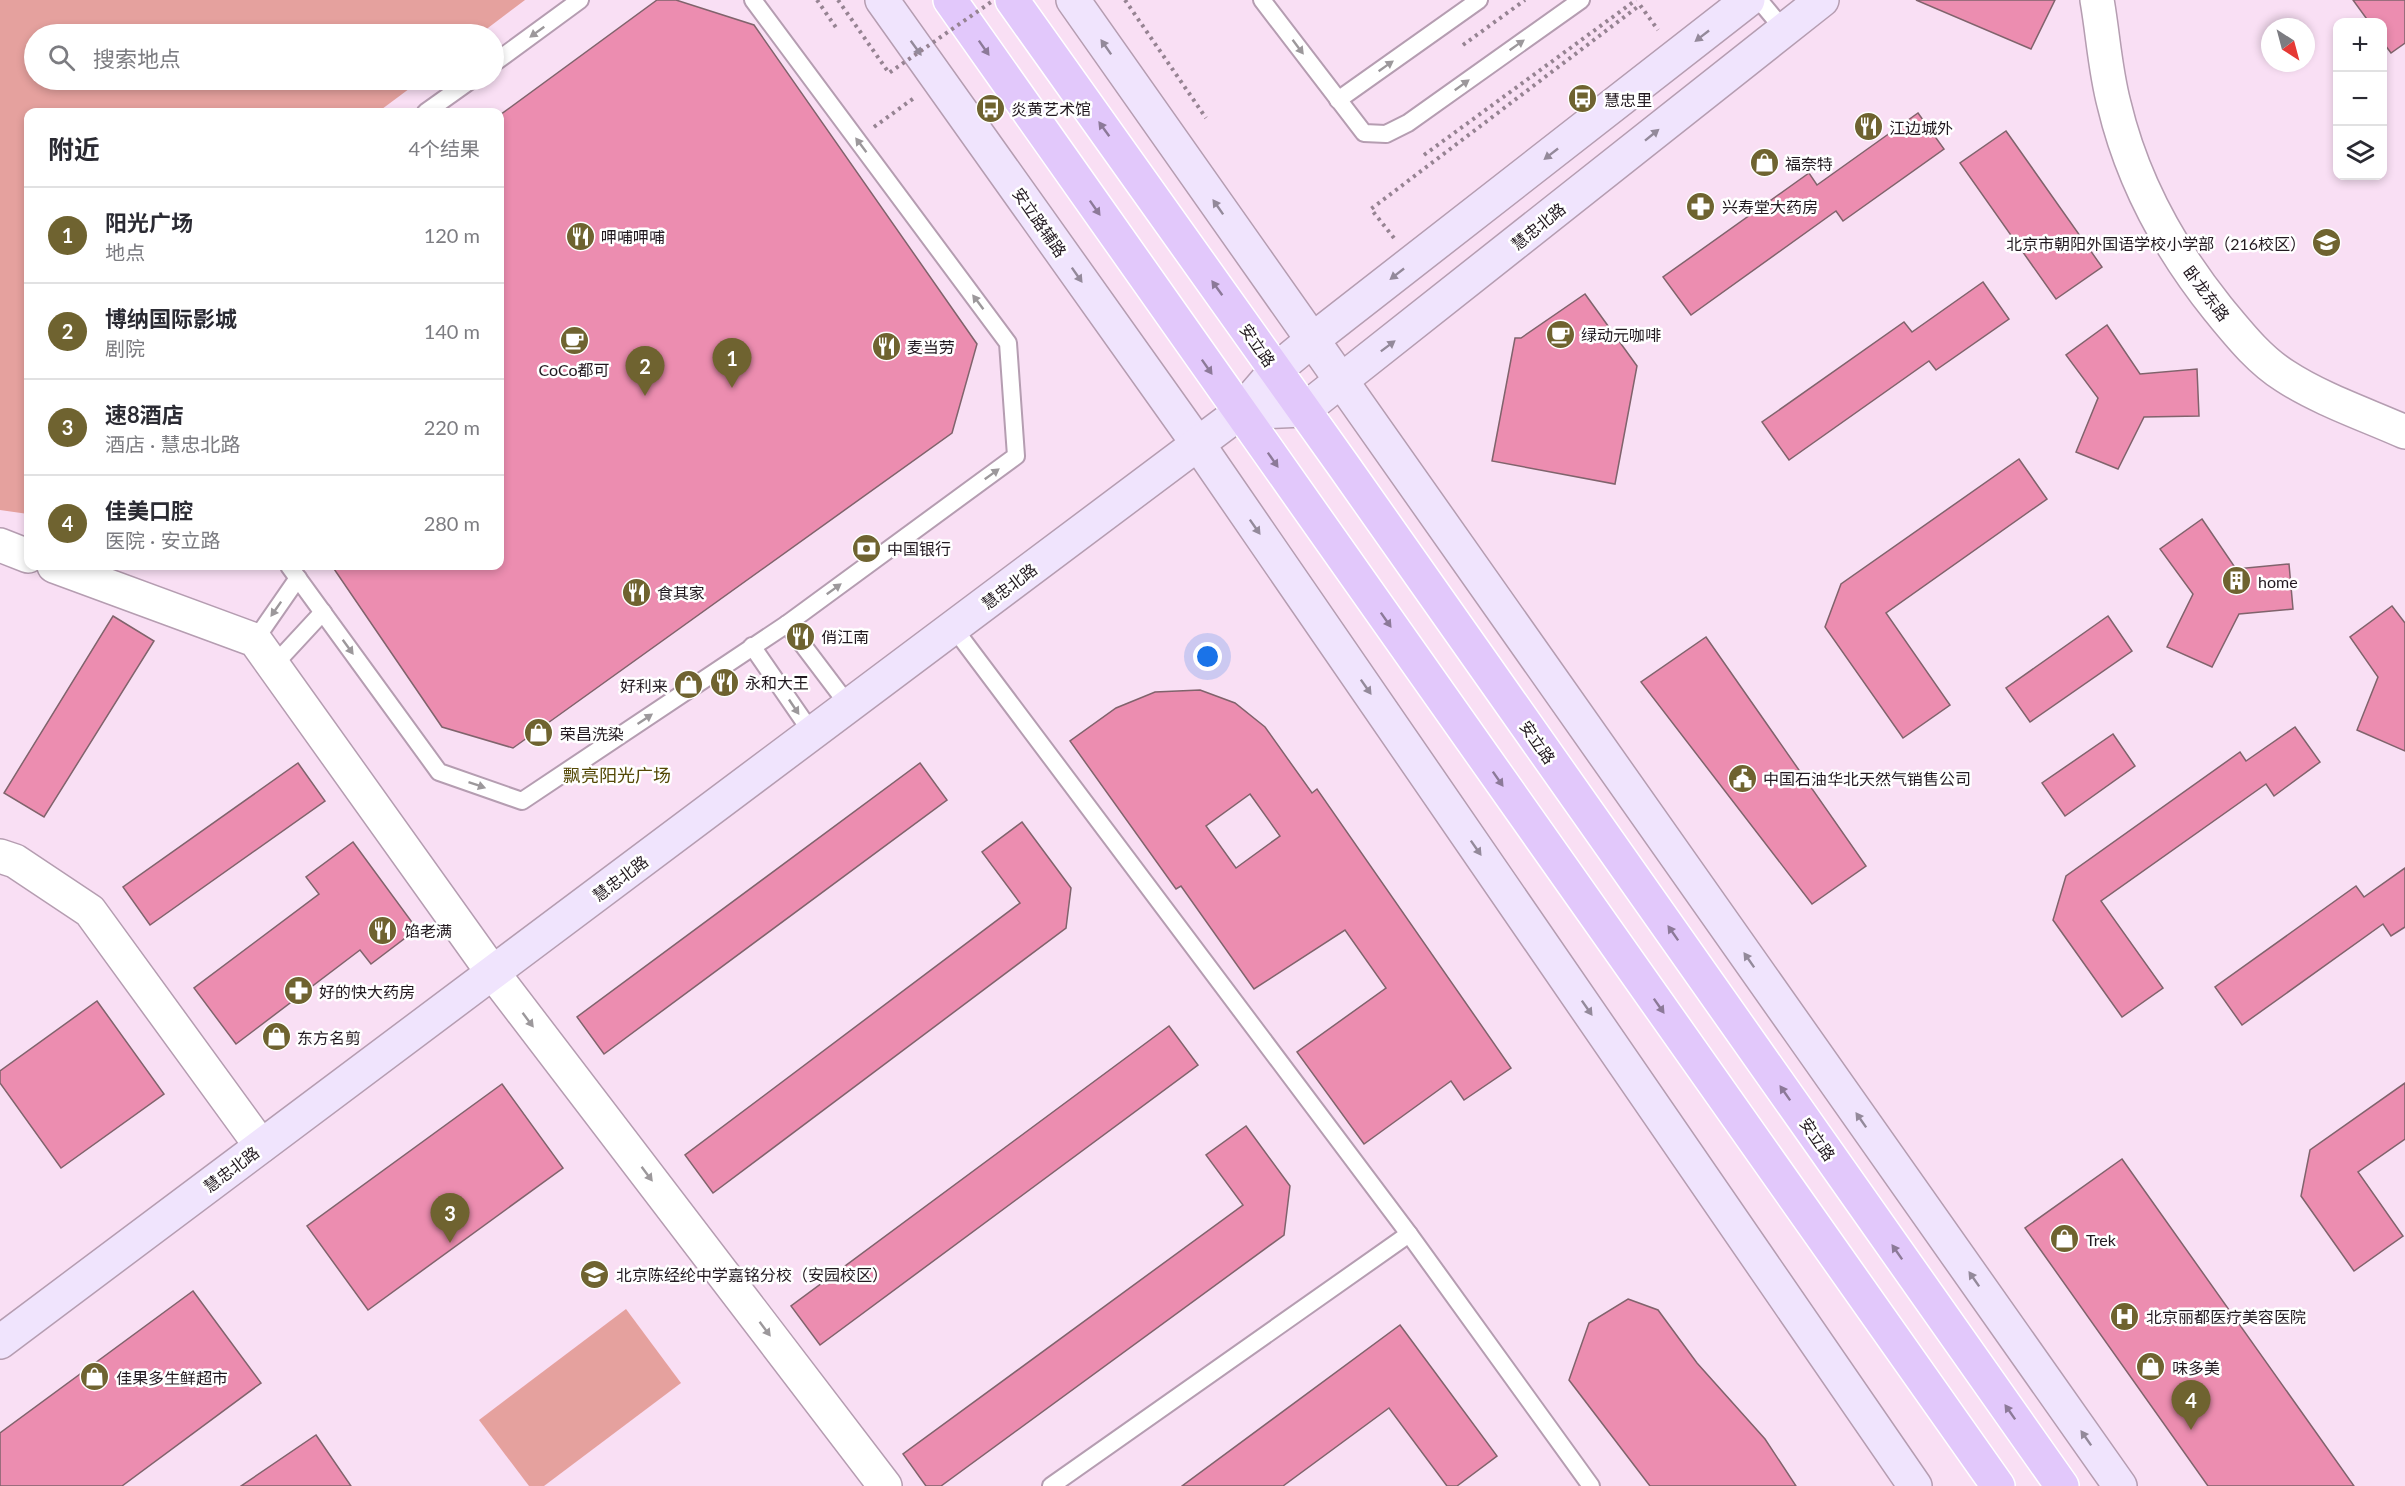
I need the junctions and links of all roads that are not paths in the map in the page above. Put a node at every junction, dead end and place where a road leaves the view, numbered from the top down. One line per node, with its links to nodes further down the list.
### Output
1 (580, 0): 15 (lane, one-way to 15)
2 (753, 0): 31 (lane, one-way to 2)
3 (882, 0): 25 (street, 安立路辅路, one-way to 25)
4 (950, 0): 23 (main road, one-way to 23)
5 (1012, 0): 20 (main road, 安立路, one-way to 5)
6 (1073, 0): 19 (street, one-way to 6)
7 (1262, 0): 17 (lane, one-way to 17)
8 (1479, 0): 17 (lane, one-way to 8)
9 (1581, 0): 17 (lane, one-way to 9)
10 (1748, 0): 19 (street, 慧忠北路, one-way to 19)
11 (1759, 0): 14 (lane)
12 (1822, 0): 14 (street, 慧忠北路)
13 (2097, 0): 24 (street, 卧龙东路)
14 (1784, 30): 21 (street, 慧忠北路, one-way to 14)
15 (504, 56)
16 (457, 90): 18 (lane)
17 (1338, 100)
18 (432, 108)
19 (1311, 341): 20 (street, 慧忠北路); 21 (street)
20 (1276, 370): 22 (main road, 安立路); 23 (street, 慧忠北路)
21 (1341, 382): 22 (street, 慧忠北路); 48 (street, one-way to 21)
22 (1304, 410): 23 (street); 47 (main road, 安立路, one-way to 22)
23 (1239, 413): 25 (street, 慧忠北路); 46 (main road, one-way to 46)
24 (2405, 432)
25 (1198, 444): 32 (street, 慧忠北路); 45 (street, one-way to 45)
26 (0, 545): 27 (street)
27 (24, 554)
28 (64, 570): 34 (street)
29 (294, 572): 30 (lane); 34 (lane, one-way to 34)
30 (323, 612): 33 (lane, one-way to 33); 34 (lane)
31 (787, 624): 33 (lane); 35 (lane)
32 (954, 627): 35 (street, 慧忠北路); 40 (lane)
33 (753, 646): 36 (lane, one-way to 36)
34 (264, 653): 38 (street)
35 (849, 706): 36 (street, 慧忠北路)
36 (812, 733): 38 (street, 慧忠北路)
37 (0, 856): 39 (street)
38 (493, 973): 39 (street, 慧忠北路); 42 (street, one-way to 42)
39 (261, 1146): 41 (street, 慧忠北路)
40 (1409, 1234): 43 (lane); 44 (lane)
41 (0, 1342)
42 (885, 1486)
43 (1050, 1486)
44 (1591, 1486)
45 (1915, 1486)
46 (1998, 1486)
47 (2062, 1486)
48 (2120, 1486)

